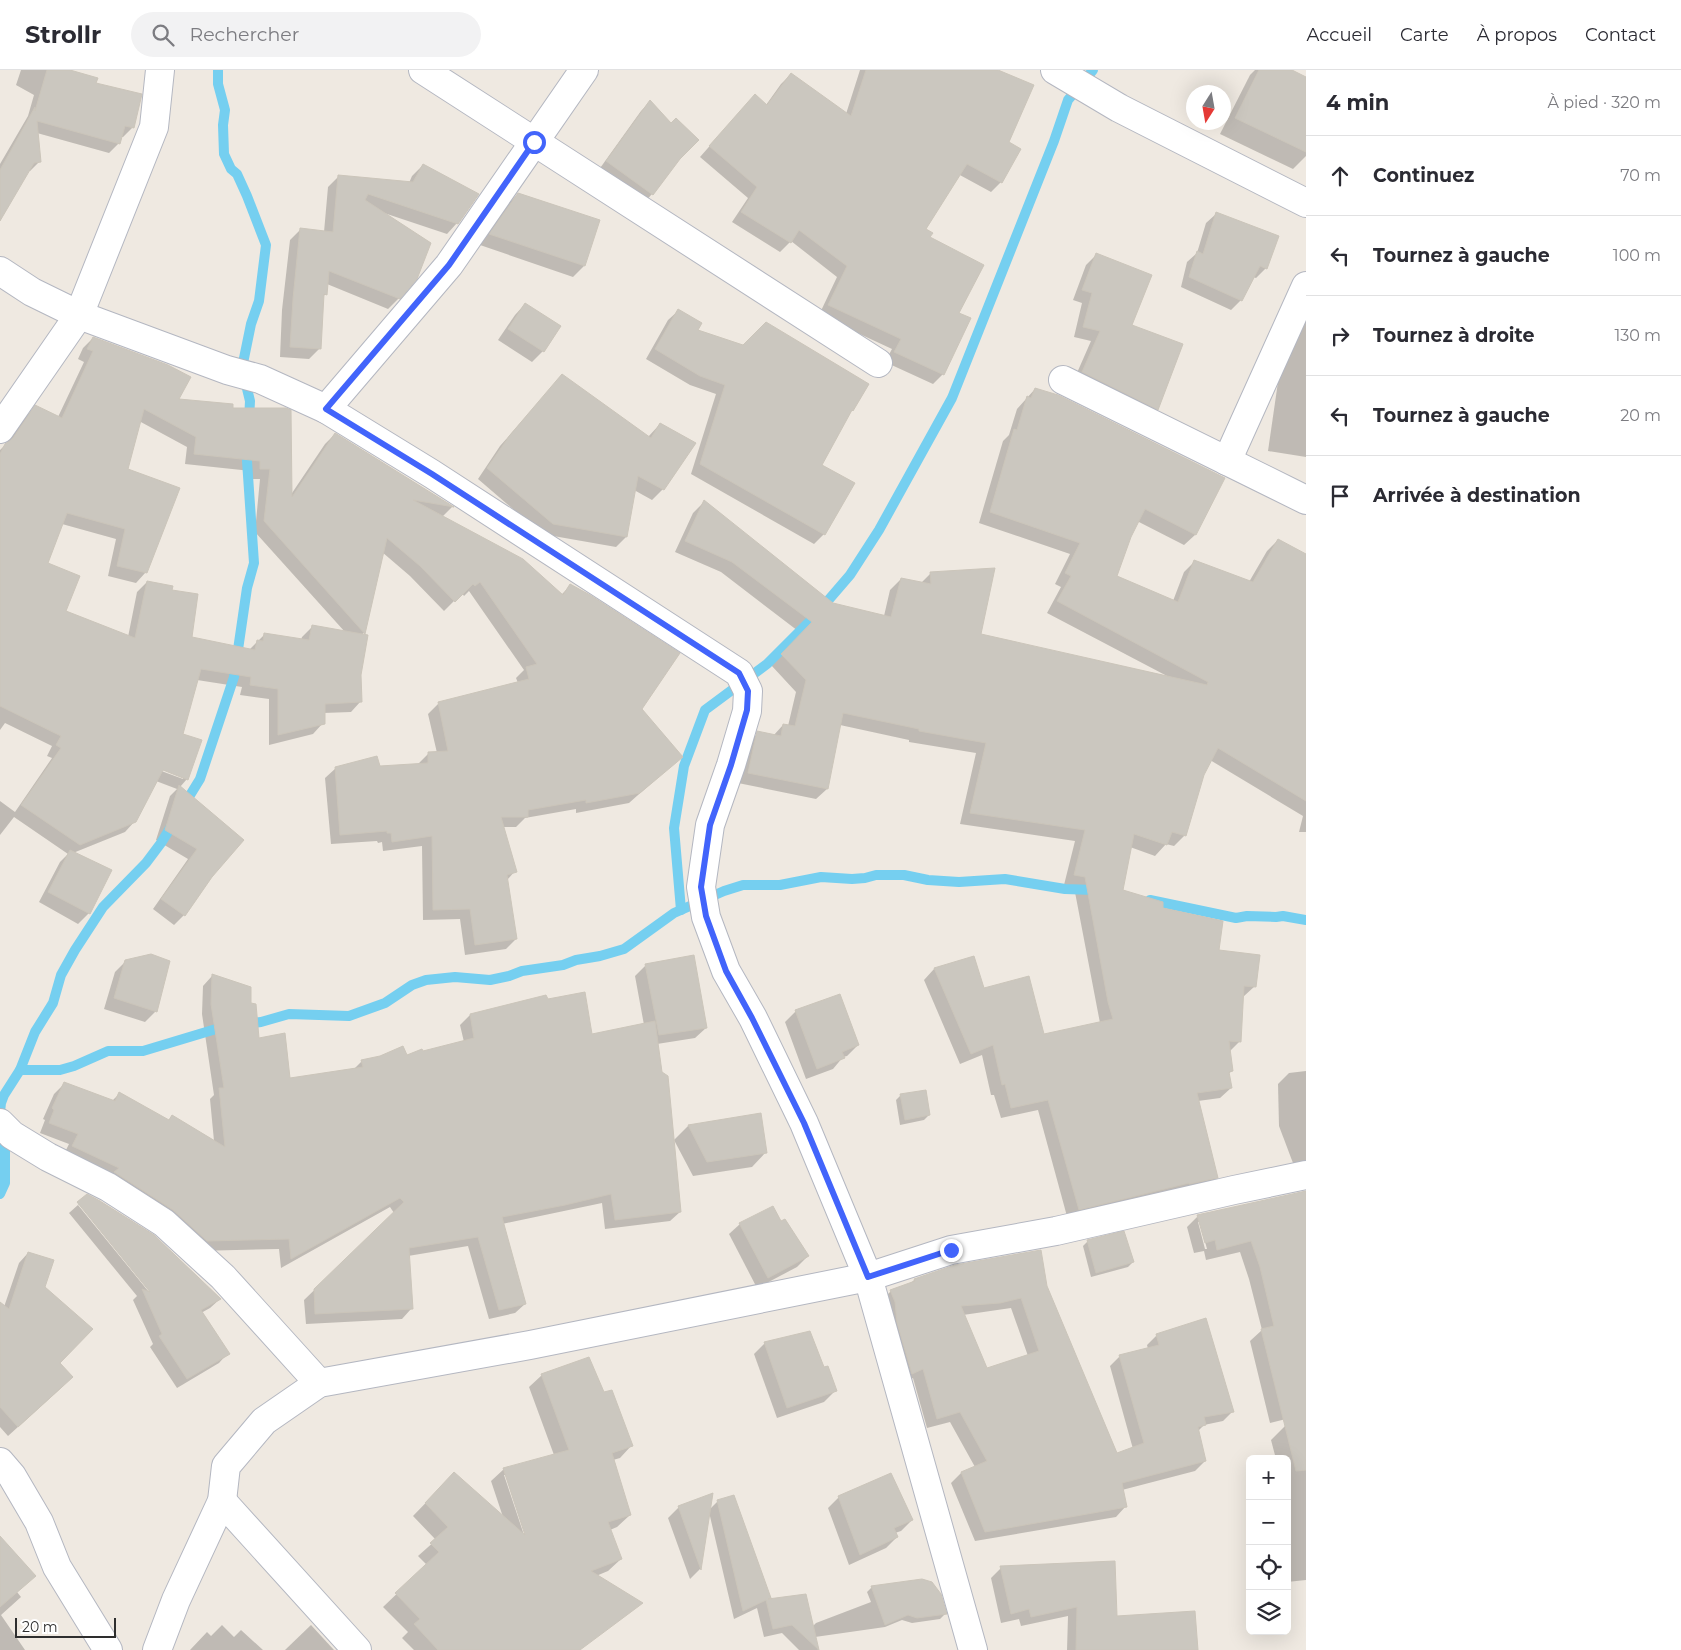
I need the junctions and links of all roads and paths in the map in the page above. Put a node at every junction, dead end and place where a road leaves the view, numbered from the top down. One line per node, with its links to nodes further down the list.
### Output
1 (160, 70): 9 (street)
2 (422, 70): 5 (street)
3 (584, 70): 5 (street)
4 (1055, 70): 6 (street)
5 (534, 142): 10 (street); 12 (street)
6 (1306, 203)
7 (0, 271): 9 (street)
8 (1306, 286): 14 (street)
9 (79, 315): 12 (street); 13 (street)
10 (878, 363)
11 (1063, 380): 14 (street)
12 (326, 409): 18 (street)
13 (0, 429)
14 (1227, 461): 15 (street)
15 (1306, 500)
16 (6, 1129): 19 (street)
17 (1306, 1175): 18 (street)
18 (868, 1277): 19 (street); 25 (street)
19 (319, 1383): 21 (street)
20 (0, 1462): 22 (street)
21 (222, 1501): 23 (street); 24 (street)
22 (108, 1650)
23 (158, 1650)
24 (357, 1650)
25 (973, 1650)

